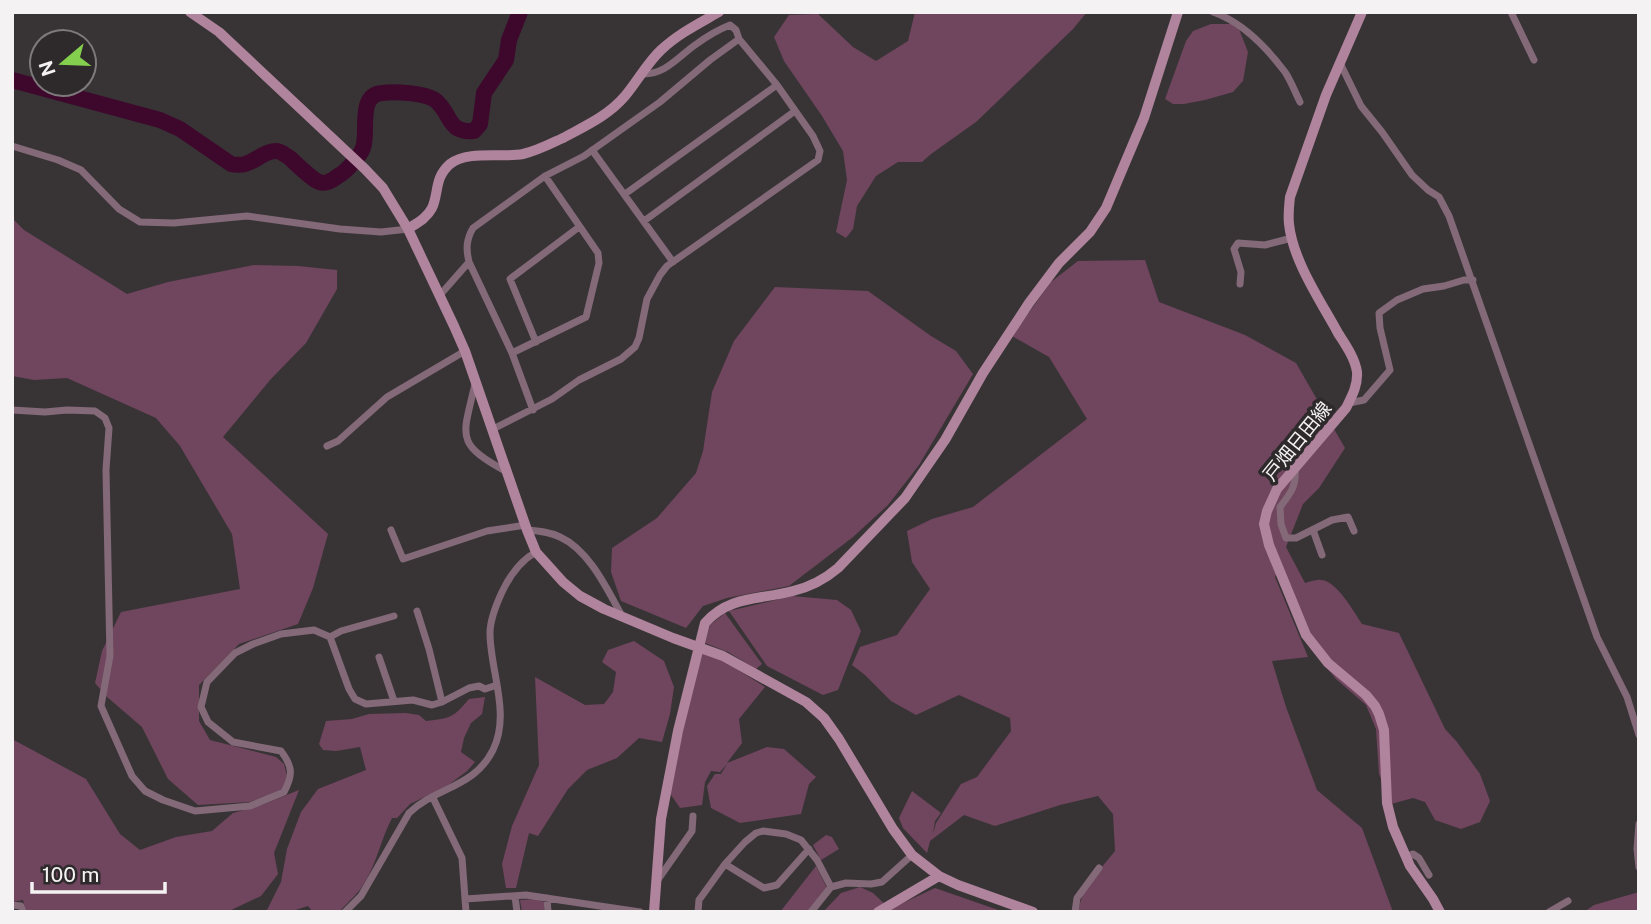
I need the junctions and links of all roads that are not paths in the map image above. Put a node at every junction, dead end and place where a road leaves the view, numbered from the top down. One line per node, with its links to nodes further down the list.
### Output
1 (190, 12): 20 (street)
2 (719, 12): 10 (street)
3 (1178, 12): 64 (street)
4 (1213, 12): 12 (street)
5 (1362, 12): 9 (street, 戸畑日田線)
6 (1511, 12): 8 (street)
7 (739, 38): 10 (street); 11 (street); 15 (street)
8 (1534, 60)
9 (1340, 64): 21 (street, 戸畑日田線); 24 (street)
10 (642, 74): 20 (street)
11 (777, 85): 13 (street); 17 (street)
12 (1300, 102)
13 (794, 111): 18 (street); 23 (street)
14 (12, 146): 20 (street)
15 (592, 150): 16 (street); 17 (street)
16 (545, 176): 19 (street); 22 (street)
17 (625, 194): 18 (street)
18 (644, 221): 23 (street)
19 (579, 227): 27 (street); 27 (street)
20 (408, 229): 26 (street)
21 (1292, 238): 25 (street); 31 (street, 戸畑日田線)
22 (469, 262): 26 (street); 29 (street)
23 (673, 262): 33 (street)
24 (1473, 280): 31 (street); 52 (street)
25 (1240, 284)
26 (440, 295): 28 (street)
27 (537, 342): 29 (street)
28 (465, 351): 30 (street); 35 (street)
29 (512, 353): 33 (street)
30 (475, 380): 34 (street); 37 (street)
31 (1349, 403): 36 (street, 戸畑日田線)
32 (12, 410): 47 (street)
33 (533, 410): 34 (street)
34 (493, 429): 37 (street)
35 (327, 446)
36 (1295, 469): 40 (street); 58 (street, 戸畑日田線)
37 (508, 473): 38 (street)
38 (526, 527): 39 (street); 42 (street); 46 (street)
39 (391, 530)
40 (1313, 530): 41 (street); 43 (street)
41 (1354, 531)
42 (536, 552): 46 (street); 49 (street)
43 (1322, 555)
44 (417, 611): 51 (street)
45 (394, 616): 47 (street)
46 (622, 616): 57 (street)
47 (330, 637): 50 (street)
48 (379, 657): 50 (street)
49 (497, 685): 51 (street); 53 (street)
50 (394, 701): 51 (street)
51 (442, 702)
52 (1639, 735)
53 (433, 798): 68 (street); 73 (street)
54 (693, 816): 64 (street)
55 (1639, 824): 60 (street)
56 (809, 849): 59 (street); 59 (street); 65 (street)
57 (912, 855): 63 (street); 65 (street)
58 (1406, 857): 62 (street); 84 (street, 戸畑日田線)
59 (725, 864): 79 (street)
60 (1639, 867)
61 (1099, 868): 83 (street)
62 (1429, 875)
63 (939, 876): 81 (street); 82 (street)
64 (655, 882): 78 (street)
65 (831, 887): 80 (street)
66 (515, 896): 67 (street); 68 (street); 75 (street)
67 (547, 898): 71 (street); 76 (street)
68 (465, 899): 74 (street)
69 (1568, 901): 85 (street)
70 (12, 905): 72 (street)
71 (599, 909): 77 (street)
72 (23, 912)
73 (345, 912)
74 (466, 912)
75 (517, 912)
76 (548, 912)
77 (640, 912)
78 (654, 912)
79 (698, 912)
80 (811, 912)
81 (878, 912)
82 (1033, 912)
83 (1075, 912)
84 (1440, 912)
85 (1549, 912)

